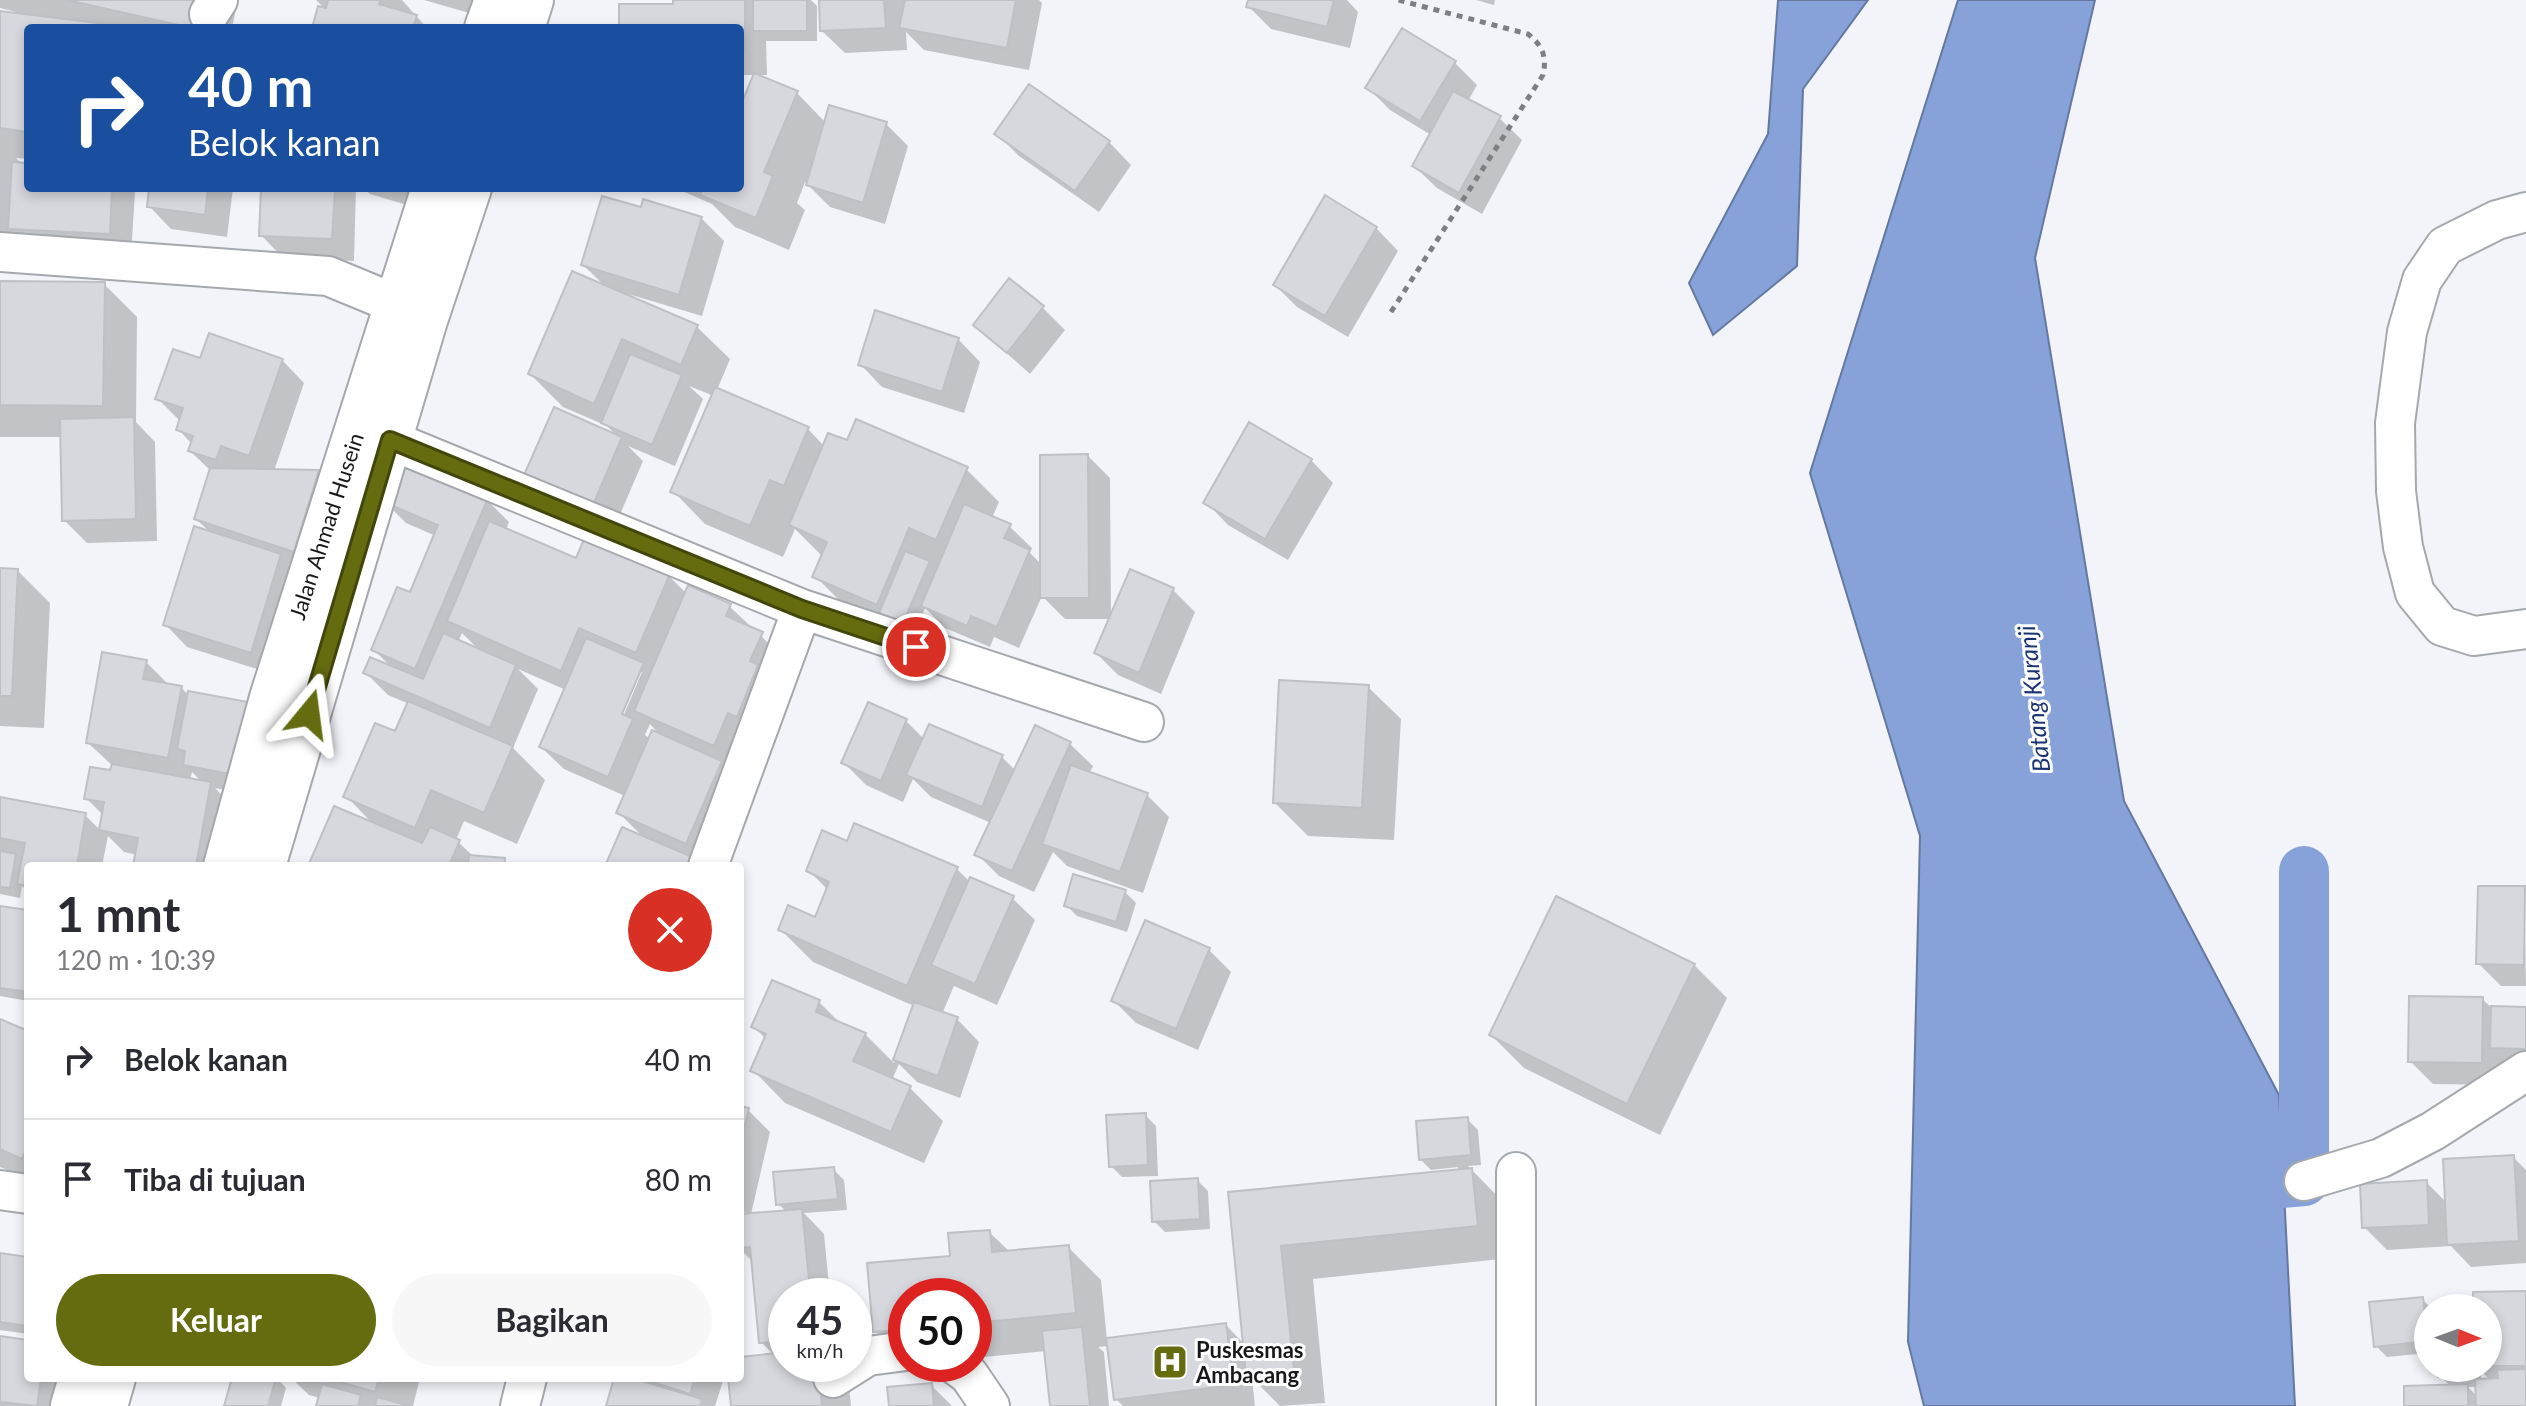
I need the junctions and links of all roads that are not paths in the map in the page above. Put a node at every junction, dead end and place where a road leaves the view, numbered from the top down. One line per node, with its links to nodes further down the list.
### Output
1 (497, 0): 3 (main road)
2 (531, 0): 4 (main road)
3 (488, 24)
4 (523, 24)
5 (433, 192): 9 (main road, Jalan Ahmad Husein)
6 (468, 192): 10 (main road, Jalan Ahmad Husein)
7 (2526, 212): 12 (street)
8 (0, 252): 9 (street)
9 (396, 304): 14 (main road, Jalan Ahmad Husein)
10 (390, 440): 11 (street); 15 (main road, Jalan Ahmad Husein)
11 (802, 609): 13 (street); 16 (street)
12 (2526, 629)
13 (1144, 722)
14 (227, 862)
15 (264, 862)
16 (709, 862)
17 (2526, 1071): 19 (street)
18 (1516, 1172): 30 (street)
19 (2304, 1181)
20 (0, 1190): 21 (street)
21 (24, 1193)
22 (80, 1382): 26 (main road)
23 (112, 1382): 27 (main road)
24 (526, 1382): 28 (street)
25 (974, 1382): 29 (street)
26 (73, 1406)
27 (105, 1406)
28 (520, 1406)
29 (990, 1406)
30 (1516, 1406)

